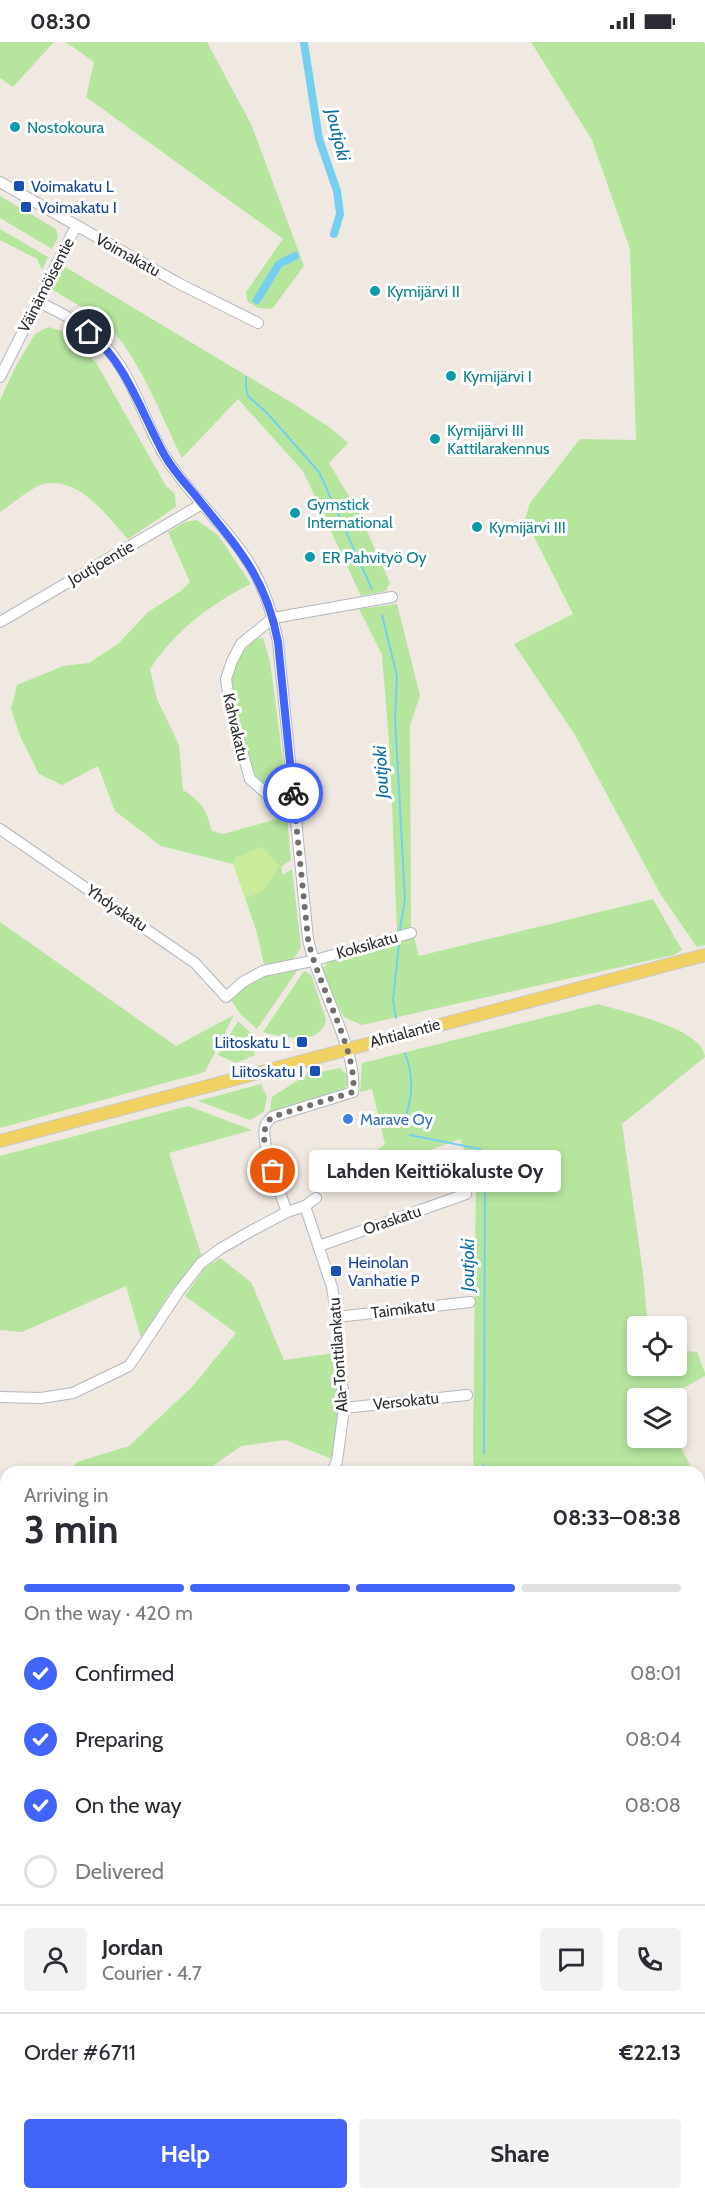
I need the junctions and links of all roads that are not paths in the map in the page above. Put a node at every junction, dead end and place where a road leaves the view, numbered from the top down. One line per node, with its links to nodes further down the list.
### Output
1 (0, 182): 2 (street, Voimakatu)
2 (76, 226): 3 (street, Väinämöisentie); 4 (street, Voimakatu)
3 (38, 302): 5 (street, Väinämöisentie); 6 (street)
4 (258, 324)
5 (0, 377)
6 (202, 504): 8 (street); 9 (street, Joutjoentie)
7 (392, 597): 8 (street, Kahvakatu)
8 (273, 618): 10 (street); 10 (street, Kahvakatu)
9 (0, 622)
10 (294, 803): 14 (street)
11 (0, 829): 15 (street, Yhdyskatu)
12 (411, 933): 14 (street, Koksikatu)
13 (705, 955): 16 (main road, Ahtialantie)
14 (312, 961): 15 (street, Koksikatu); 16 (street)
15 (226, 997)
16 (346, 1049): 17 (main road, Ahtialantie); 21 (street)
17 (0, 1141)
18 (465, 1194): 22 (street, Oraskatu)
19 (316, 1198): 20 (street)
20 (305, 1206): 21 (street); 22 (street, Ala-Tonttilankatu)
21 (287, 1212): 26 (street)
22 (319, 1246): 24 (street, Ala-Tonttilankatu)
23 (470, 1302): 24 (street, Taimikatu)
24 (337, 1317): 27 (street, Ala-Tonttilankatu)
25 (467, 1395): 27 (street, Versokatu)
26 (0, 1397)
27 (344, 1408): 28 (street, Ala-Tonttilankatu)
28 (335, 1466)

